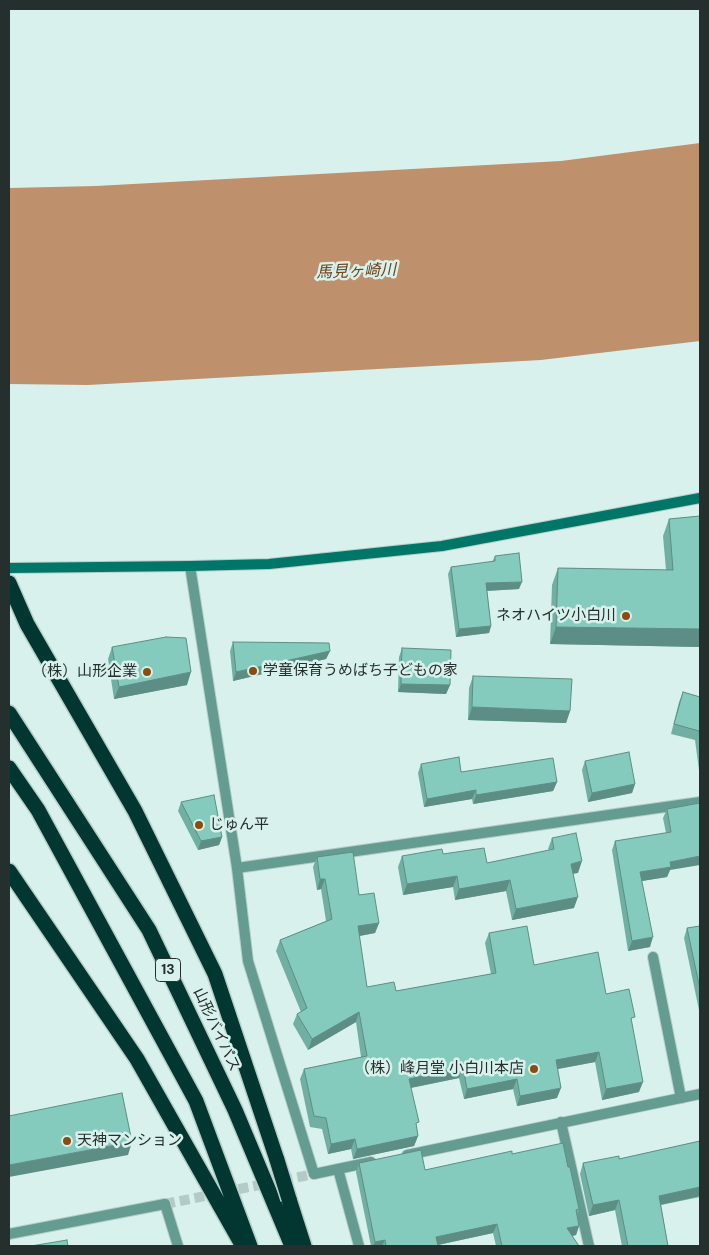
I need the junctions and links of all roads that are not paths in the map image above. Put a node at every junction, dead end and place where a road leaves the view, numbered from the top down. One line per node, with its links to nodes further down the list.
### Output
1 (700, 498): 2 (street)
2 (190, 566): 3 (street); 8 (street)
3 (9, 568)
4 (9, 583): 22 (highway, bridge)
5 (9, 713): 21 (highway, 山形バイパス / 13)
6 (9, 768): 20 (highway, 13)
7 (700, 802): 8 (street)
8 (237, 868): 16 (street)
9 (9, 871): 19 (highway)
10 (653, 957): 12 (street)
11 (700, 1094): 12 (street)
12 (681, 1098): 13 (street)
13 (561, 1122): 14 (street); 24 (street)
14 (396, 1157)
15 (376, 1161): 16 (street)
16 (338, 1169): 23 (street)
17 (9, 1234): 18 (street)
18 (178, 1246)
19 (243, 1246)
20 (250, 1246)
21 (292, 1246)
22 (304, 1246)
23 (359, 1246)
24 (589, 1246)

